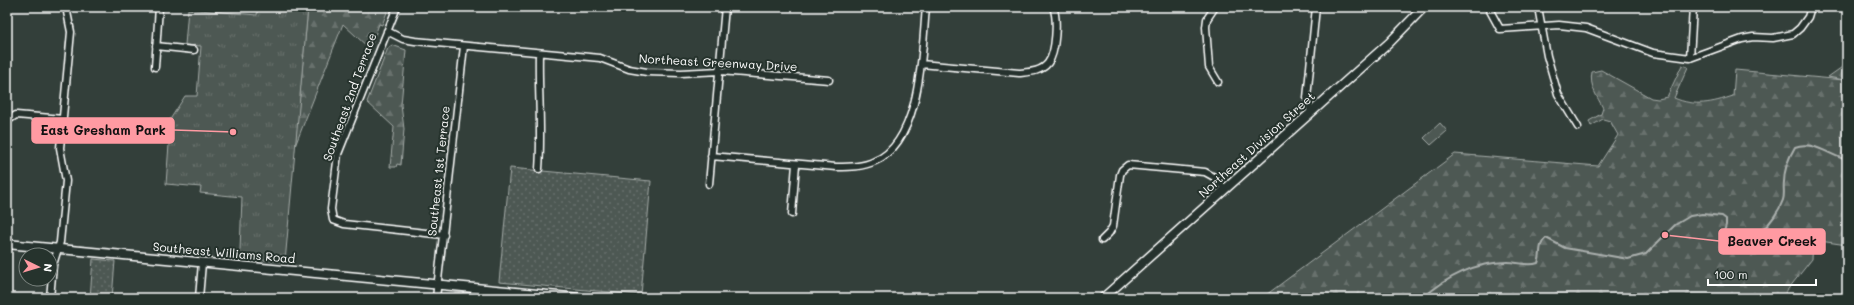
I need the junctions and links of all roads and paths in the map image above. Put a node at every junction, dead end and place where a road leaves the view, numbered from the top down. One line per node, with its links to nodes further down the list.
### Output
1 (66, 7): 27 (street)
2 (159, 7): 16 (street)
3 (397, 7): 15 (street, Southeast 2nd Terrace)
4 (725, 7): 23 (street)
5 (926, 7): 21 (street)
6 (1053, 7): 21 (street)
7 (1215, 7): 25 (street)
8 (1316, 7): 26 (street)
9 (1424, 7): 26 (street, Northeast Division Street)
10 (1488, 7): 14 (street)
11 (1538, 7): 14 (street)
12 (1693, 7): 20 (street)
13 (1811, 7): 20 (street)
14 (1540, 25): 20 (street); 29 (street)
15 (387, 30): 17 (street, Northeast Greenway Drive); 36 (street, Southeast 2nd Terrace)
16 (156, 46): 18 (street); 22 (street)
17 (464, 46): 19 (street, Northeast Greenway Drive); 36 (street, Southeast 1st Terrace)
18 (194, 50)
19 (539, 54): 23 (street, Northeast Greenway Drive); 32 (street)
20 (1690, 58)
21 (921, 64): 31 (street)
22 (155, 67)
23 (720, 71): 24 (street, Northeast Greenway Drive); 30 (street)
24 (829, 80)
25 (1218, 82)
26 (1311, 113): 34 (street, Northeast Division Street)
27 (63, 119): 28 (street); 40 (street)
28 (7, 121)
29 (1578, 127)
30 (711, 156): 31 (street); 33 (street)
31 (796, 164): 35 (street)
32 (539, 169)
33 (709, 184)
34 (1225, 189): 37 (street); 48 (street, Northeast Division Street)
35 (792, 214)
36 (444, 234): 42 (street, Southeast 1st Terrace)
37 (1102, 240)
38 (7, 244): 39 (street, Southeast Williams Road)
39 (38, 247)
40 (58, 249): 41 (street, Southeast Williams Road)
41 (202, 263): 42 (street, Southeast Williams Road); 45 (street)
42 (439, 285): 46 (street, Southeast 1st Terrace); 47 (street, Southeast Williams Road)
43 (51, 287): 44 (street)
44 (50, 298)
45 (199, 298)
46 (436, 298)
47 (580, 298)
48 (1103, 298)

